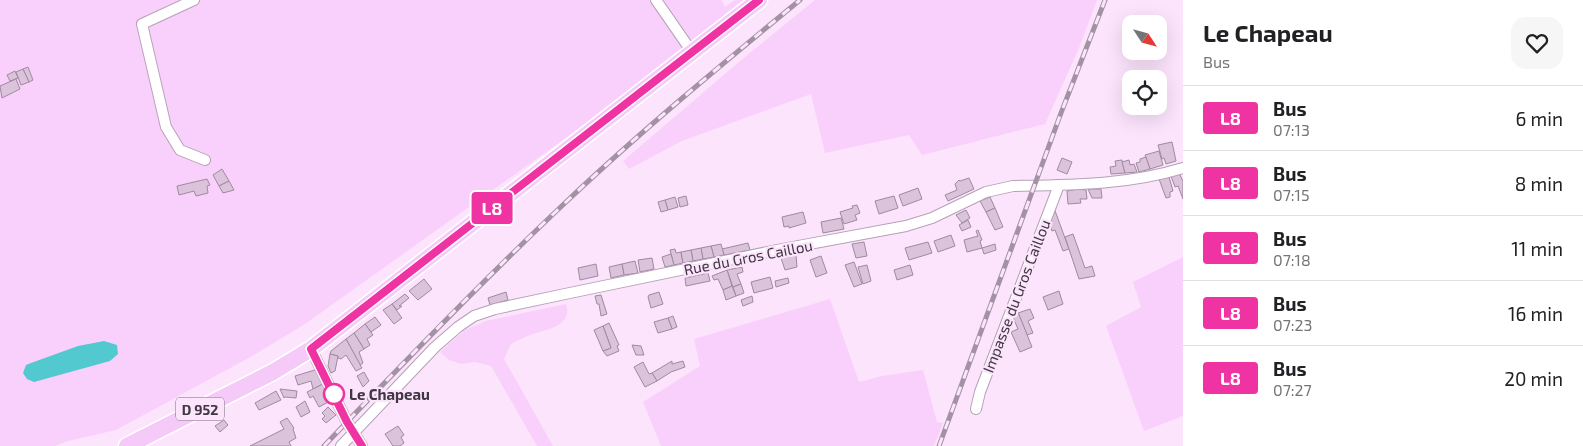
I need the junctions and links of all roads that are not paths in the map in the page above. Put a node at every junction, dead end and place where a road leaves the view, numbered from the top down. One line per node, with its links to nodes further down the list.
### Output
1 (194, 0): 5 (street)
2 (656, 0): 4 (street)
3 (759, 0): 4 (main road, D 952)
4 (692, 52): 8 (main road, D 952)
5 (205, 160)
6 (1183, 168): 7 (street, Rue du Gros Caillou)
7 (1059, 185): 9 (street, Impasse du Gros Caillou); 10 (street, Rue du Gros Caillou)
8 (311, 349): 10 (street); 11 (main road, D 952)
9 (976, 409)
10 (354, 432): 12 (street, Rue du Gros Caillou); 13 (street)
11 (127, 446)
12 (341, 446)
13 (362, 446)

